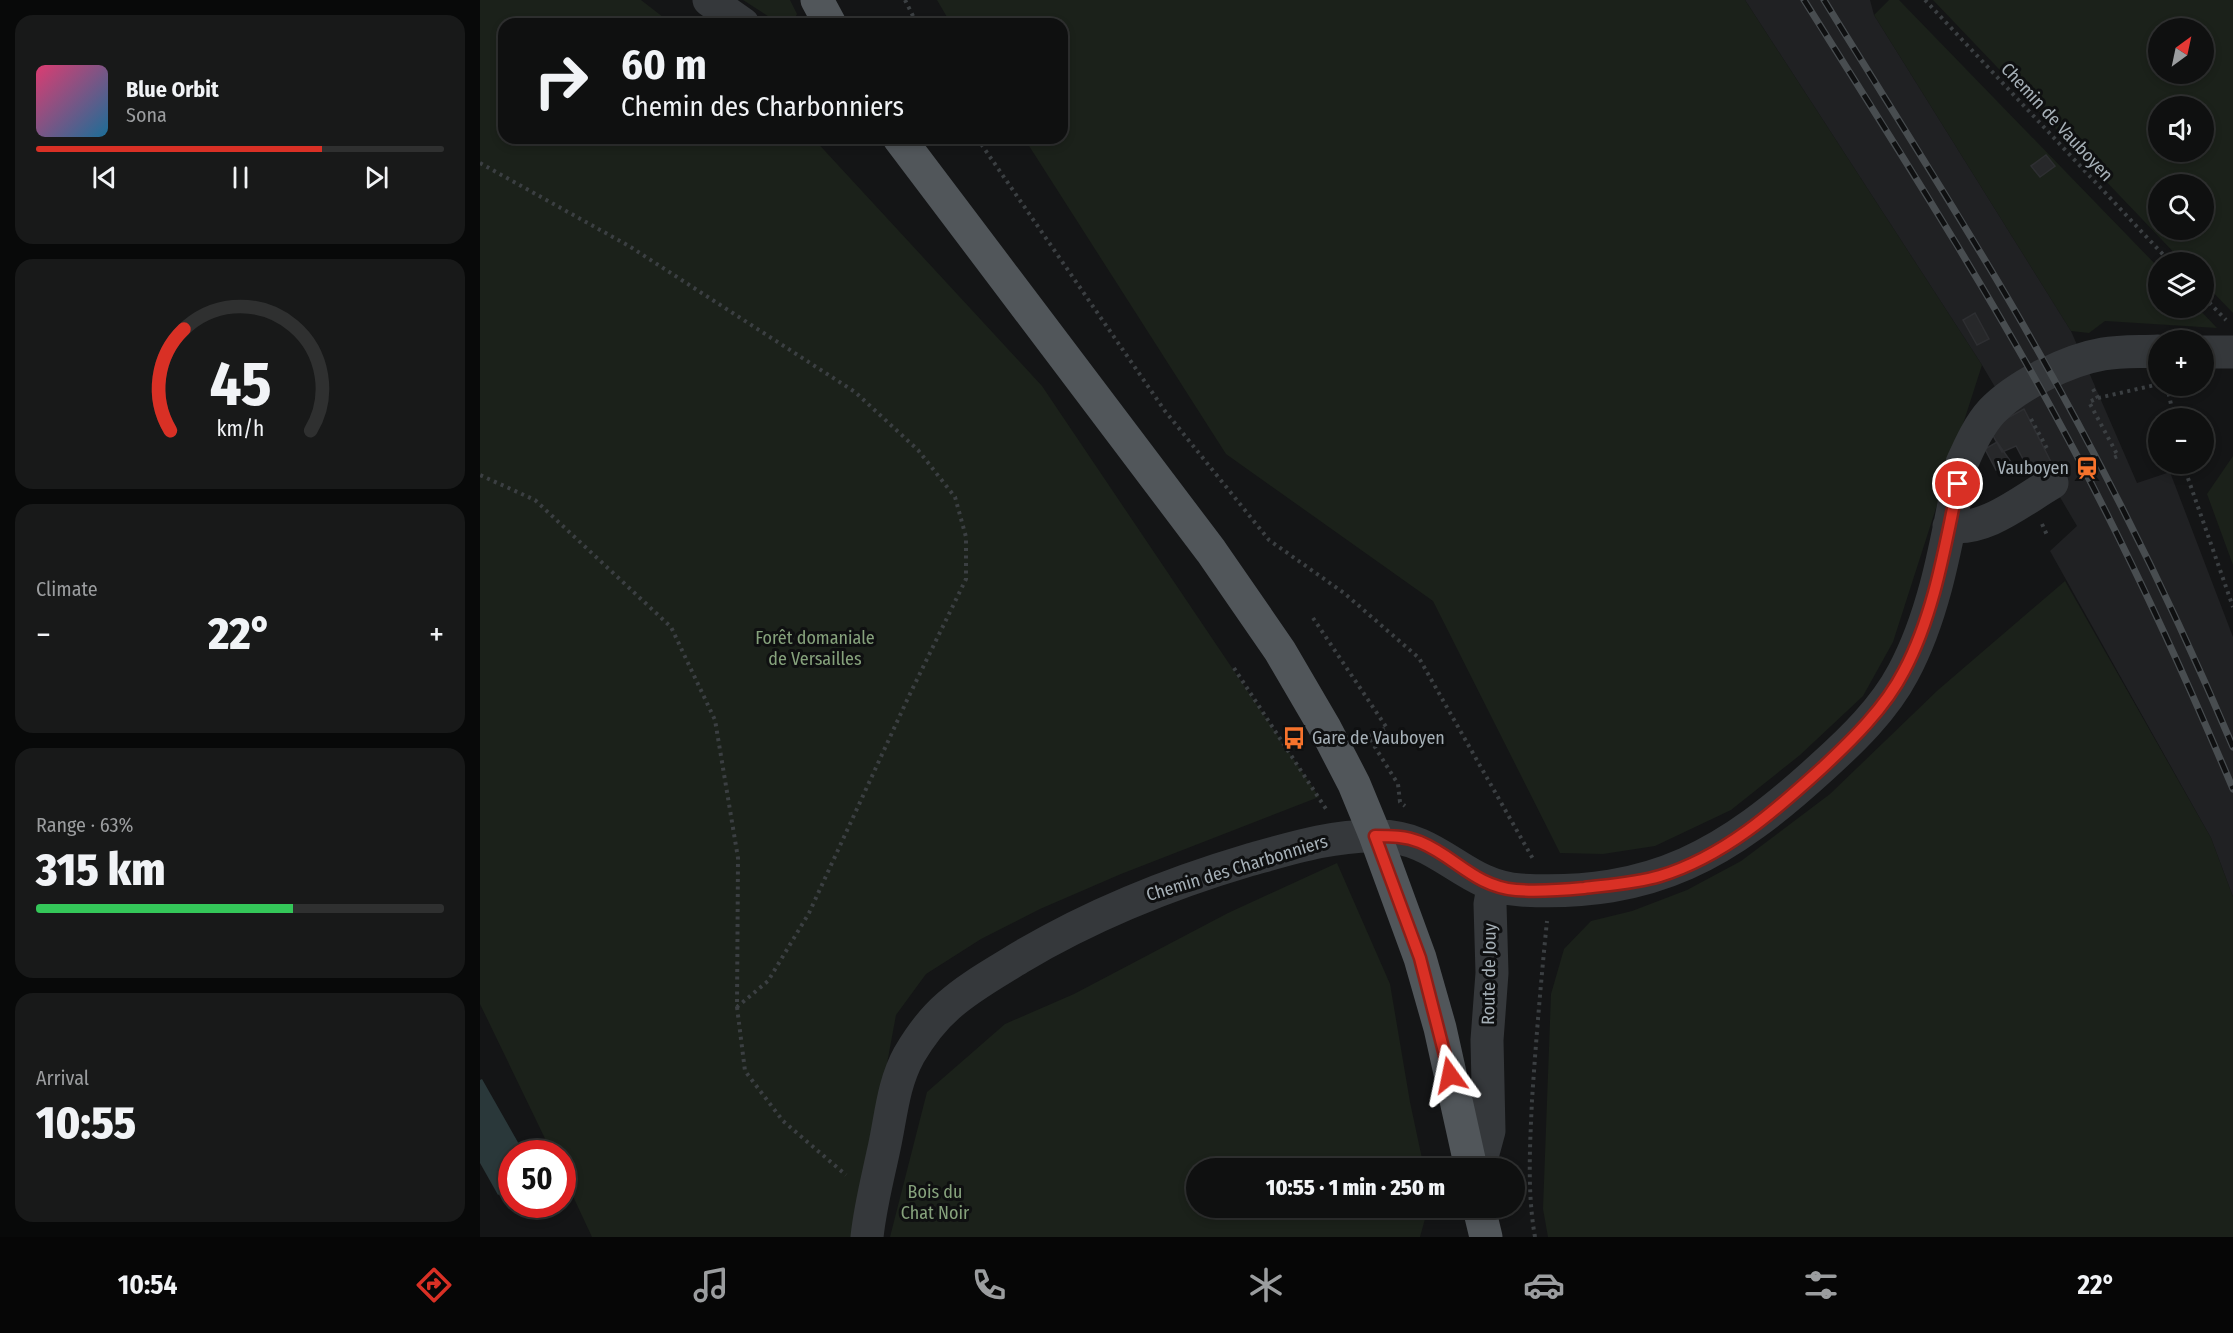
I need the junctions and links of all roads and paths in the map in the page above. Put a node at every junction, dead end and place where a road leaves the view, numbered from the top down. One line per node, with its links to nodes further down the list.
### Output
1 (709, 0): 5 (street)
2 (817, 0): 6 (main road)
3 (905, 0): 7 (path)
4 (1925, 0): 11 (path, Chemin de Vauboyen)
5 (734, 18)
6 (827, 18)
7 (914, 18)
8 (904, 144): 27 (main road)
9 (982, 144): 29 (path)
10 (480, 163): 30 (path)
11 (2161, 252)
12 (2214, 307): 13 (path)
13 (2233, 327)
14 (2148, 352): 22 (street, Chemin des Charbonniers)
15 (2214, 352): 16 (street)
16 (2233, 352)
17 (2148, 386): 18 (path)
18 (2113, 458)
19 (2186, 474): 23 (path)
20 (480, 475): 30 (path)
21 (2052, 483): 22 (street)
22 (1949, 526): 29 (street, Chemin des Charbonniers)
23 (2233, 608)
24 (1313, 618): 26 (path)
25 (1234, 668): 27 (path)
26 (1408, 809)
27 (1360, 836): 28 (street, Chemin des Charbonniers); 31 (main road); 33 (street, Chemin des Charbonniers)
28 (1494, 887): 29 (street, Chemin des Charbonniers); 32 (street, Route de Jouy)
29 (1547, 891): 37 (path)
30 (737, 1007): 33 (path)
31 (1469, 1158)
32 (1482, 1158)
33 (872, 1196): 35 (street, Chemin des Charbonniers)
34 (1481, 1218): 36 (main road)
35 (867, 1237)
36 (1486, 1237)
37 (1535, 1237)

